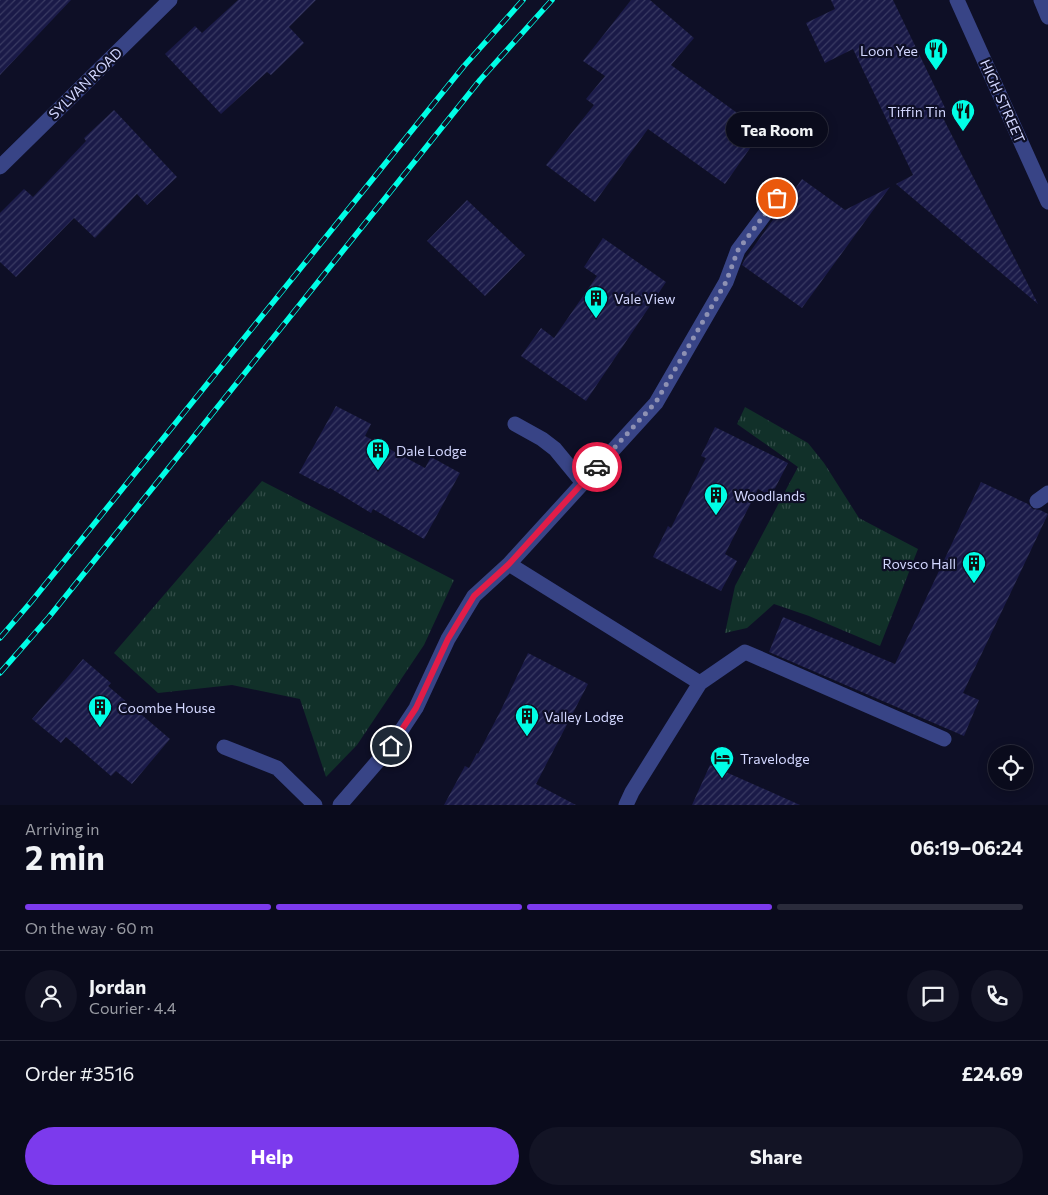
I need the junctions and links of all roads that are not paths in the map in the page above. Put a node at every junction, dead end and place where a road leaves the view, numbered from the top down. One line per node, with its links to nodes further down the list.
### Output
1 (170, 0): 5 (street, SYLVAN ROAD)
2 (957, 0): 7 (street, HIGH STREET)
3 (1041, 0): 4 (street)
4 (1048, 17)
5 (0, 167)
6 (777, 198): 9 (street)
7 (1048, 202)
8 (515, 424): 9 (street)
9 (583, 483): 10 (street)
10 (509, 564): 11 (street); 15 (street)
11 (700, 683): 12 (street); 16 (street)
12 (944, 739)
13 (224, 747): 14 (street)
14 (315, 805)
15 (340, 805)
16 (626, 805)

